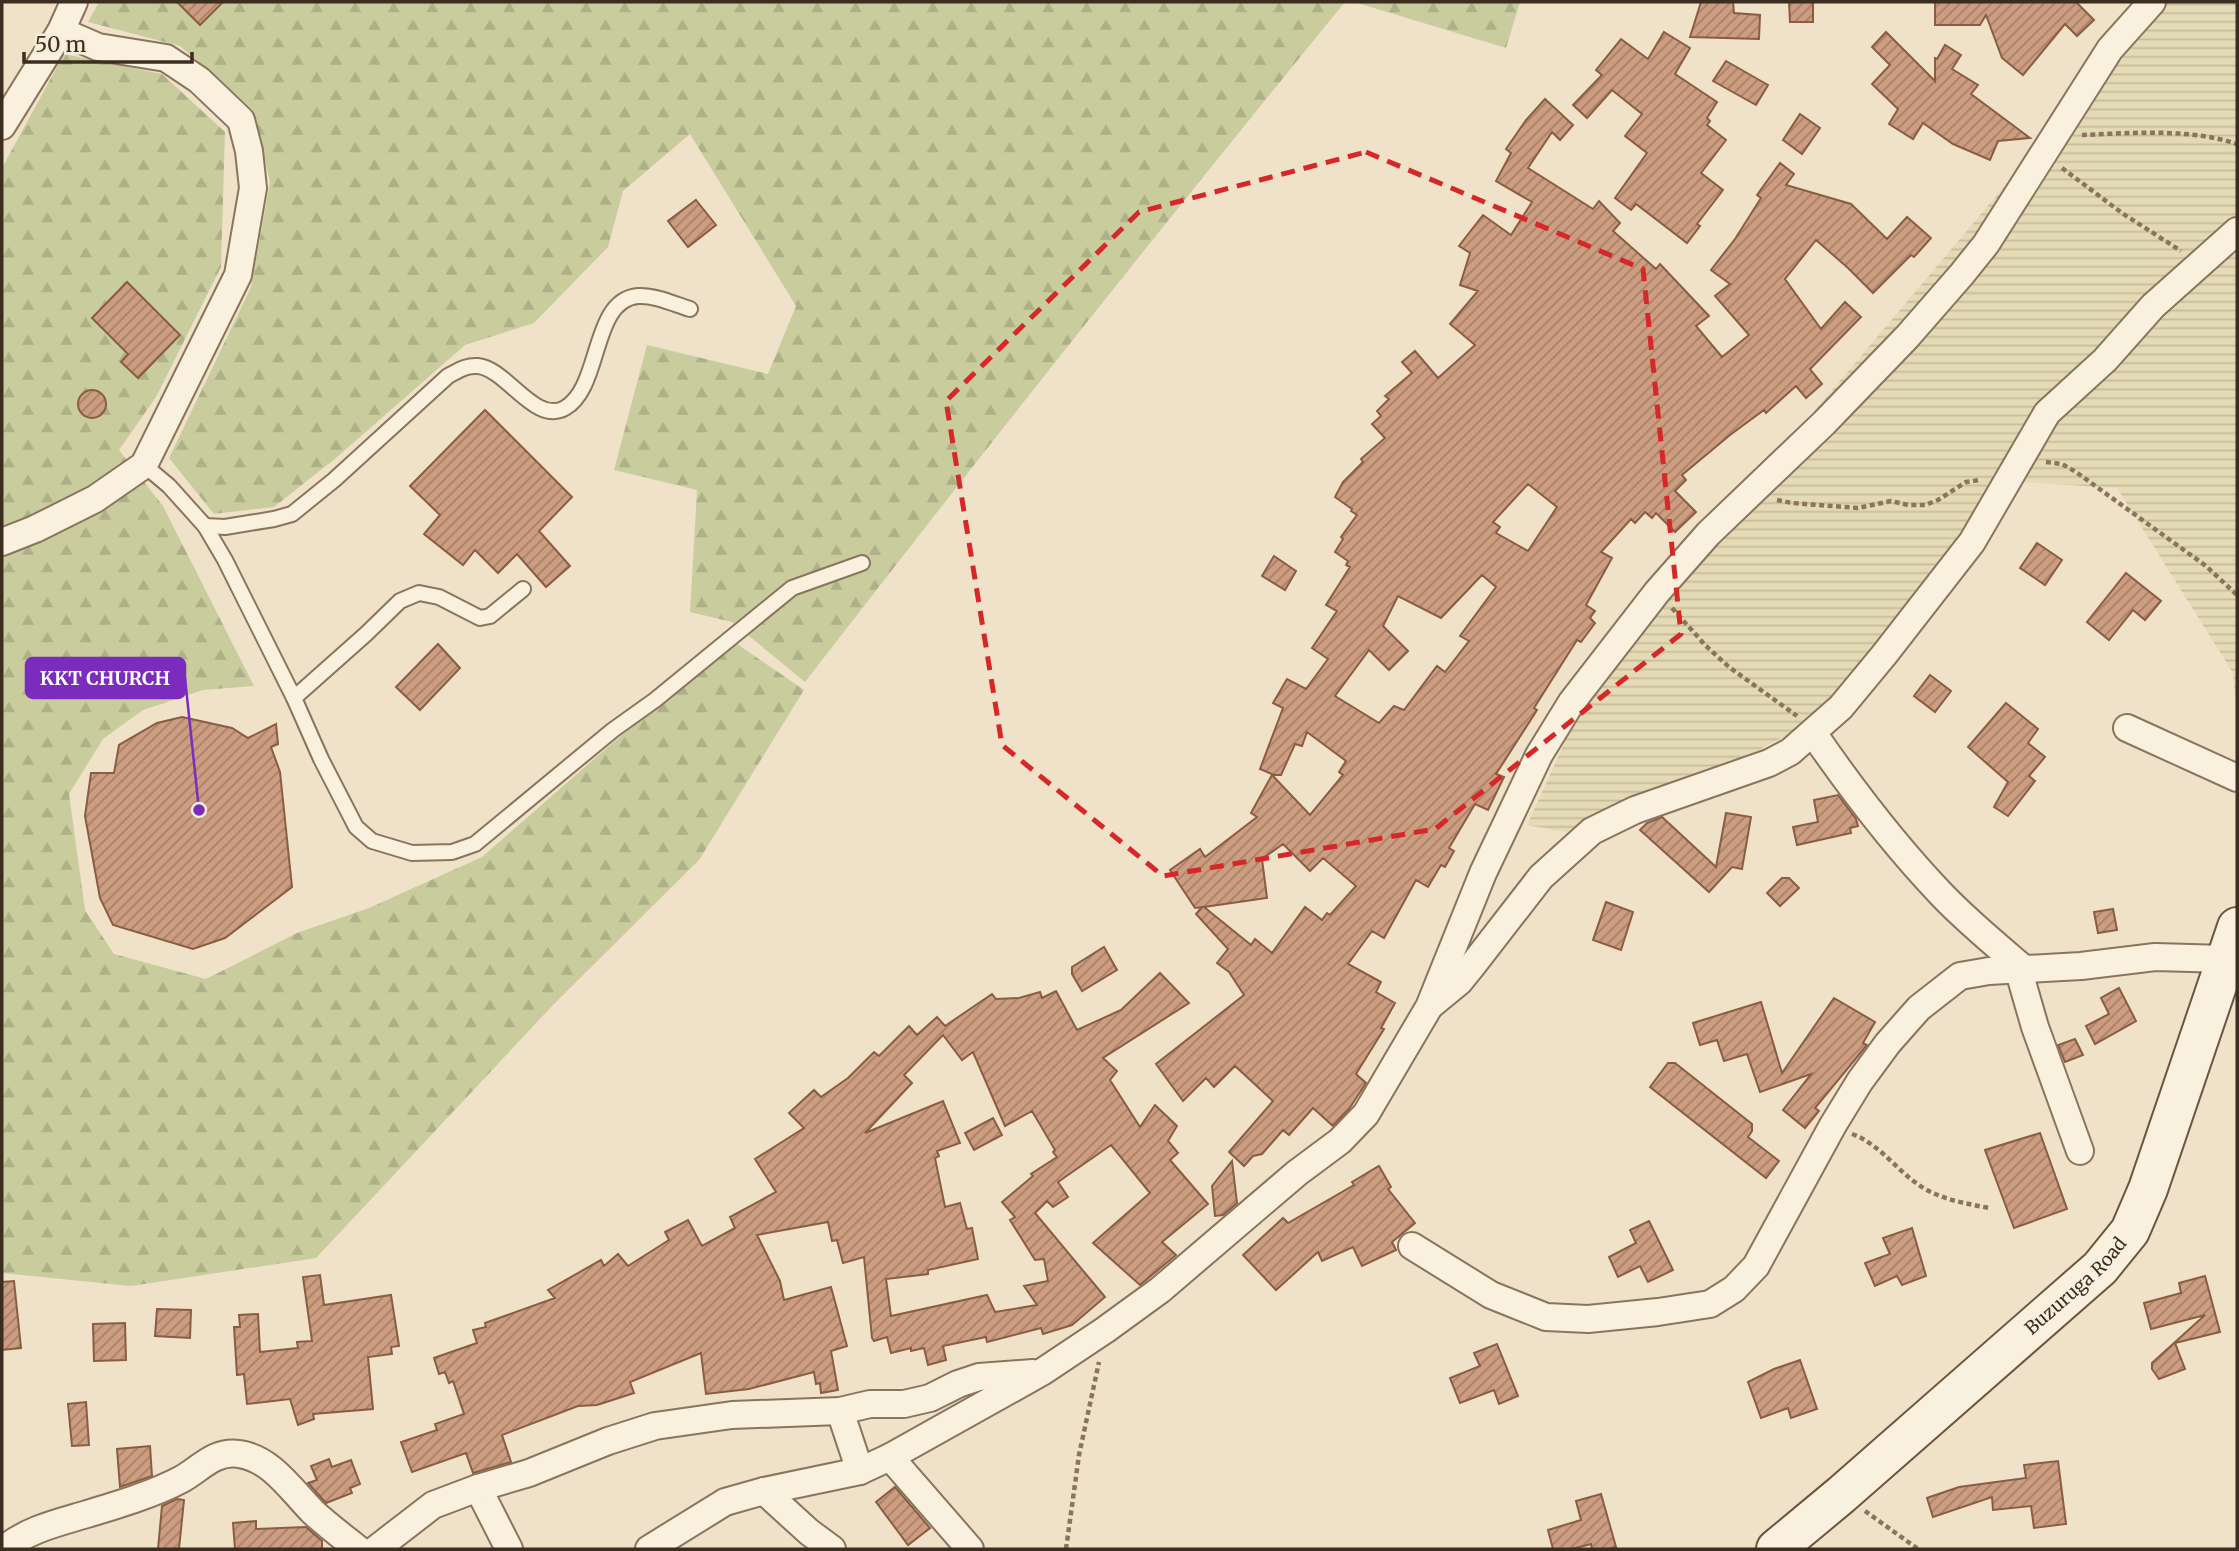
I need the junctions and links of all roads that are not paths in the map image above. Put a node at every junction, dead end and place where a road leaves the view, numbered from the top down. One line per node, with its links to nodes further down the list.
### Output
1 (74, 2): 3 (street)
2 (2152, 2): 18 (street)
3 (61, 31): 4 (street); 7 (street)
4 (2, 126)
5 (2237, 232): 14 (street)
6 (690, 309): 8 (lane)
7 (144, 465): 8 (lane); 9 (street)
8 (205, 526): 12 (lane)
9 (2, 542)
10 (862, 563): 12 (lane)
11 (523, 589): 12 (lane)
12 (294, 698)
13 (2127, 728): 15 (street)
14 (1815, 732): 17 (street); 18 (street)
15 (2237, 778)
16 (2230, 961): 17 (street); 34 (main road, Buzuruga Road)
17 (2020, 968): 19 (street); 20 (street)
18 (1429, 1007): 21 (street)
19 (2080, 1151)
20 (1412, 1246)
21 (1042, 1372): 22 (street); 23 (street)
22 (840, 1411): 24 (street); 25 (street)
23 (890, 1457): 24 (street); 27 (street)
24 (860, 1471): 26 (street)
25 (478, 1488): 30 (street); 31 (street)
26 (764, 1491): 32 (street); 33 (street)
27 (964, 1548)
28 (4, 1549): 29 (street)
29 (359, 1549)
30 (376, 1549)
31 (509, 1549)
32 (649, 1549)
33 (832, 1549)
34 (1776, 1549)

